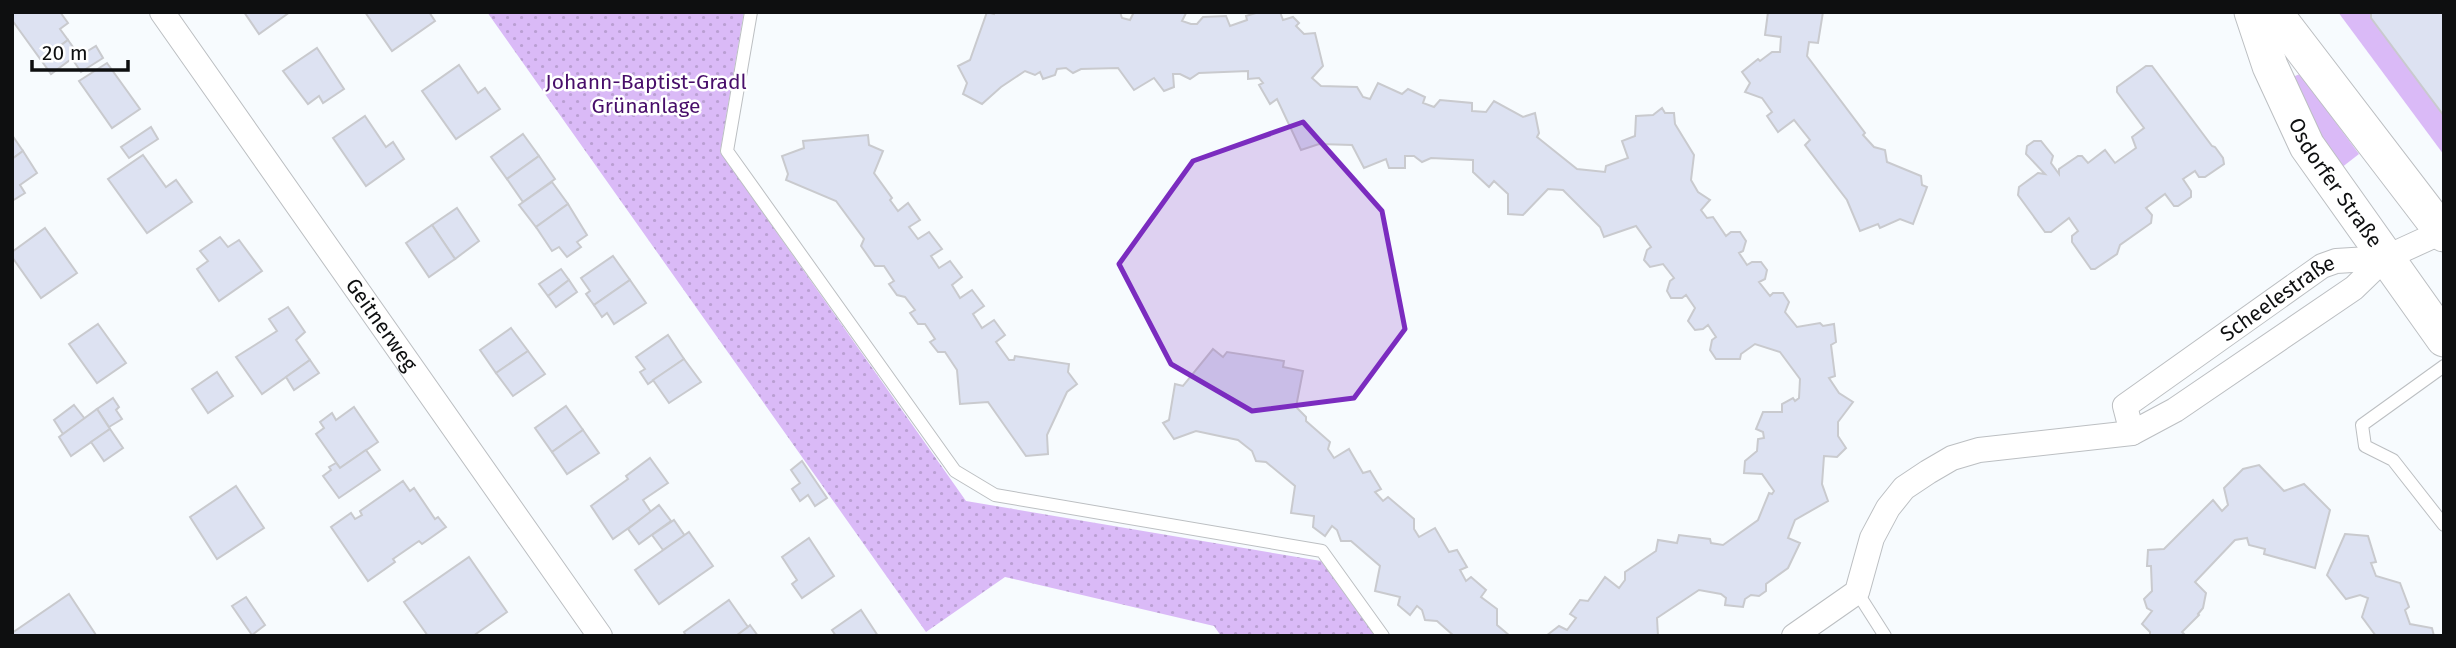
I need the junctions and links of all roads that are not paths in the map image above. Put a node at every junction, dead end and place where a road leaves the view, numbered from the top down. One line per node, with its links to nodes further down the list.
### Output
1 (162, 12): 12 (street, Geitnerweg)
2 (751, 12): 13 (lane)
3 (2252, 12): 6 (street, Osdorfer Straße)
4 (2274, 12): 5 (street)
5 (2443, 233): 6 (street)
6 (2385, 258): 7 (street, Osdorfer Straße); 9 (street, Scheelestraße); 9 (street, Scheelestraße)
7 (2444, 339)
8 (2444, 366): 10 (lane)
9 (2132, 433): 11 (street, Scheelestraße)
10 (2444, 525)
11 (1857, 592): 14 (street); 15 (lane)
12 (600, 636)
13 (1383, 636)
14 (1794, 636)
15 (1885, 636)

